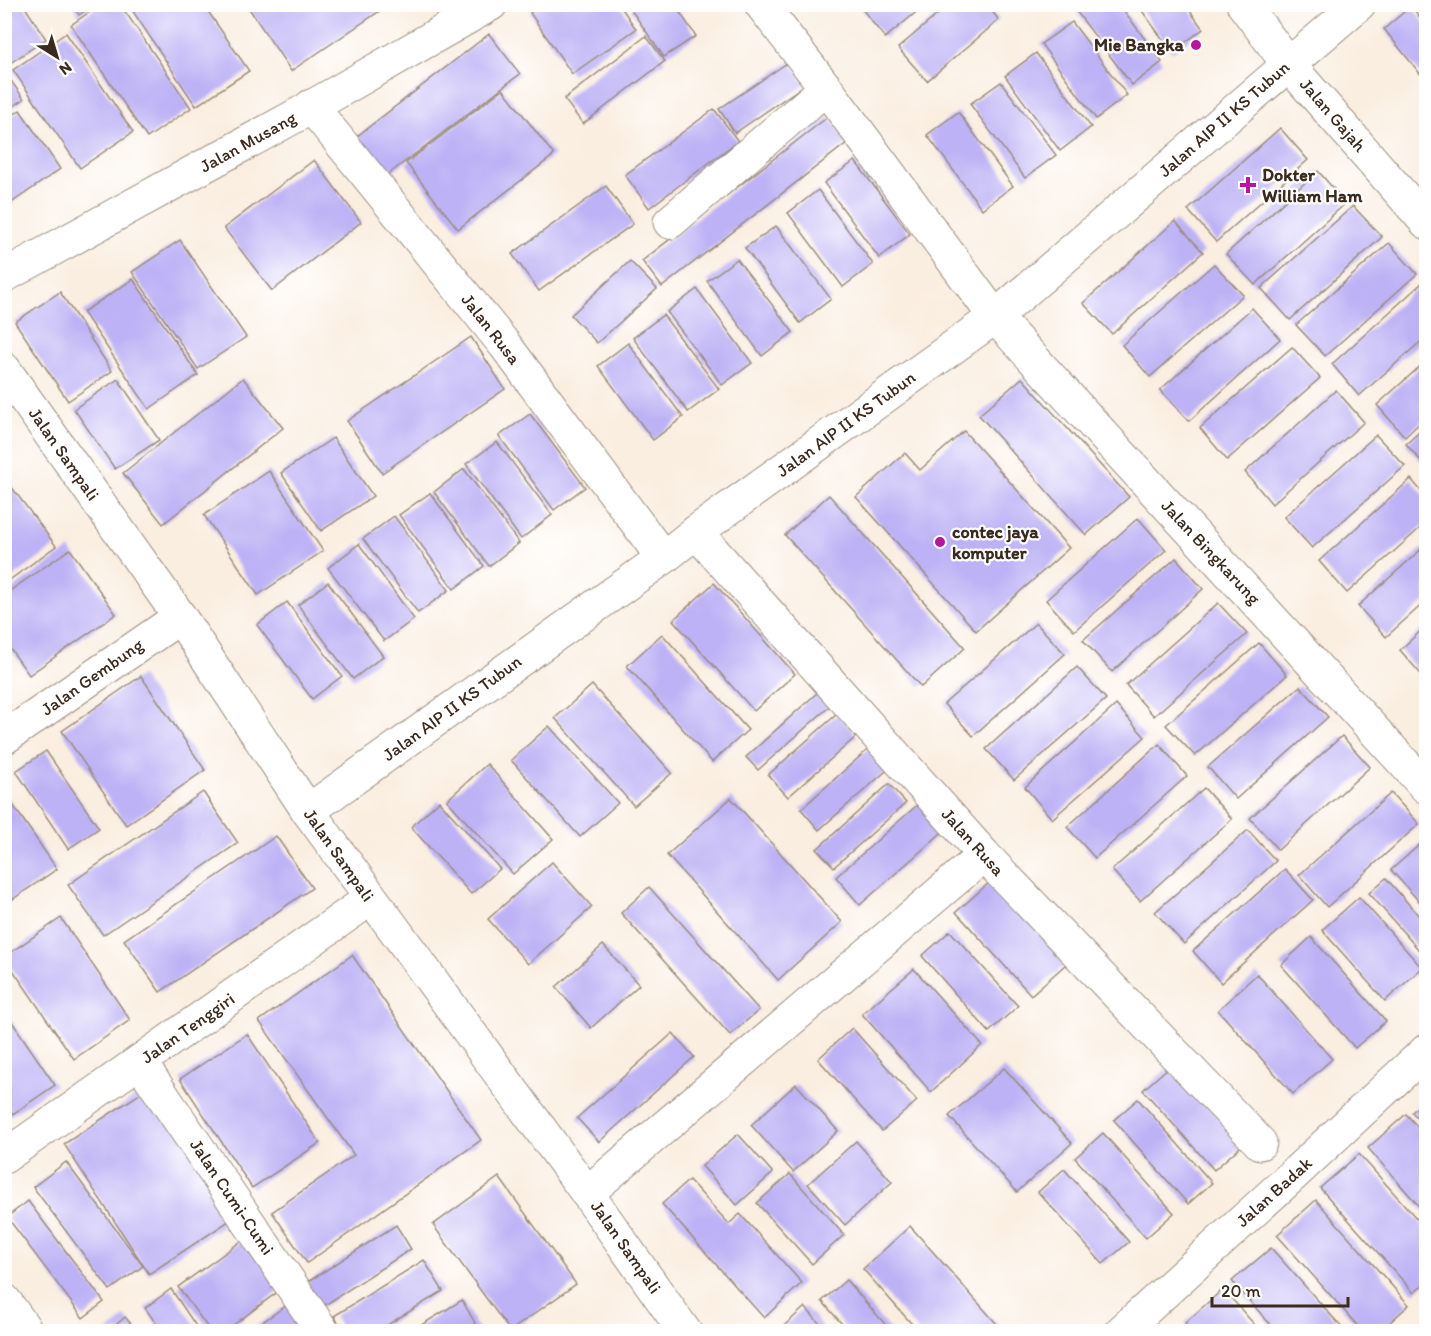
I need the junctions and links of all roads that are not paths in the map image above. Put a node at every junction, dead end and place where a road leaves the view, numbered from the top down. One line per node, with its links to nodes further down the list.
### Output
1 (491, 4): 7 (street, Jalan Musang)
2 (761, 4): 6 (street, Jalan Bingkarung)
3 (1243, 4): 5 (street, Jalan Gajah)
4 (1359, 4): 5 (street, Jalan AIP II KS Tubun)
5 (1288, 64): 9 (street, Jalan Gajah); 11 (street, Jalan AIP II KS Tubun)
6 (826, 88): 8 (street); 11 (street, Jalan Bingkarung)
7 (311, 106): 10 (street, Jalan Musang); 14 (street, Jalan Rusa)
8 (670, 222)
9 (1426, 222)
10 (4, 276)
11 (995, 317): 13 (street, Jalan AIP II KS Tubun); 17 (street, Jalan Bingkarung)
12 (4, 369): 15 (street, Jalan Sampali)
13 (696, 532): 14 (street, Jalan AIP II KS Tubun); 19 (street, Jalan Rusa)
14 (663, 558): 18 (street, Jalan AIP II KS Tubun)
15 (180, 616): 16 (street, Jalan Gembung); 18 (street, Jalan Sampali)
16 (4, 738)
17 (1426, 788)
18 (308, 811): 20 (street, Jalan Sampali)
19 (984, 855): 23 (street, Jalan Rusa); 25 (street)
20 (370, 899): 22 (street, Jalan Tenggiri); 25 (street, Jalan Sampali)
21 (1426, 1051): 30 (street, Jalan Badak)
22 (140, 1062): 24 (street, Jalan Tenggiri); 28 (street, Jalan Cumi-Cumi)
23 (1260, 1143)
24 (4, 1157)
25 (587, 1192): 29 (street, Jalan Sampali)
26 (4, 1300): 27 (street)
27 (27, 1332)
28 (323, 1332)
29 (686, 1332)
30 (1120, 1332)

